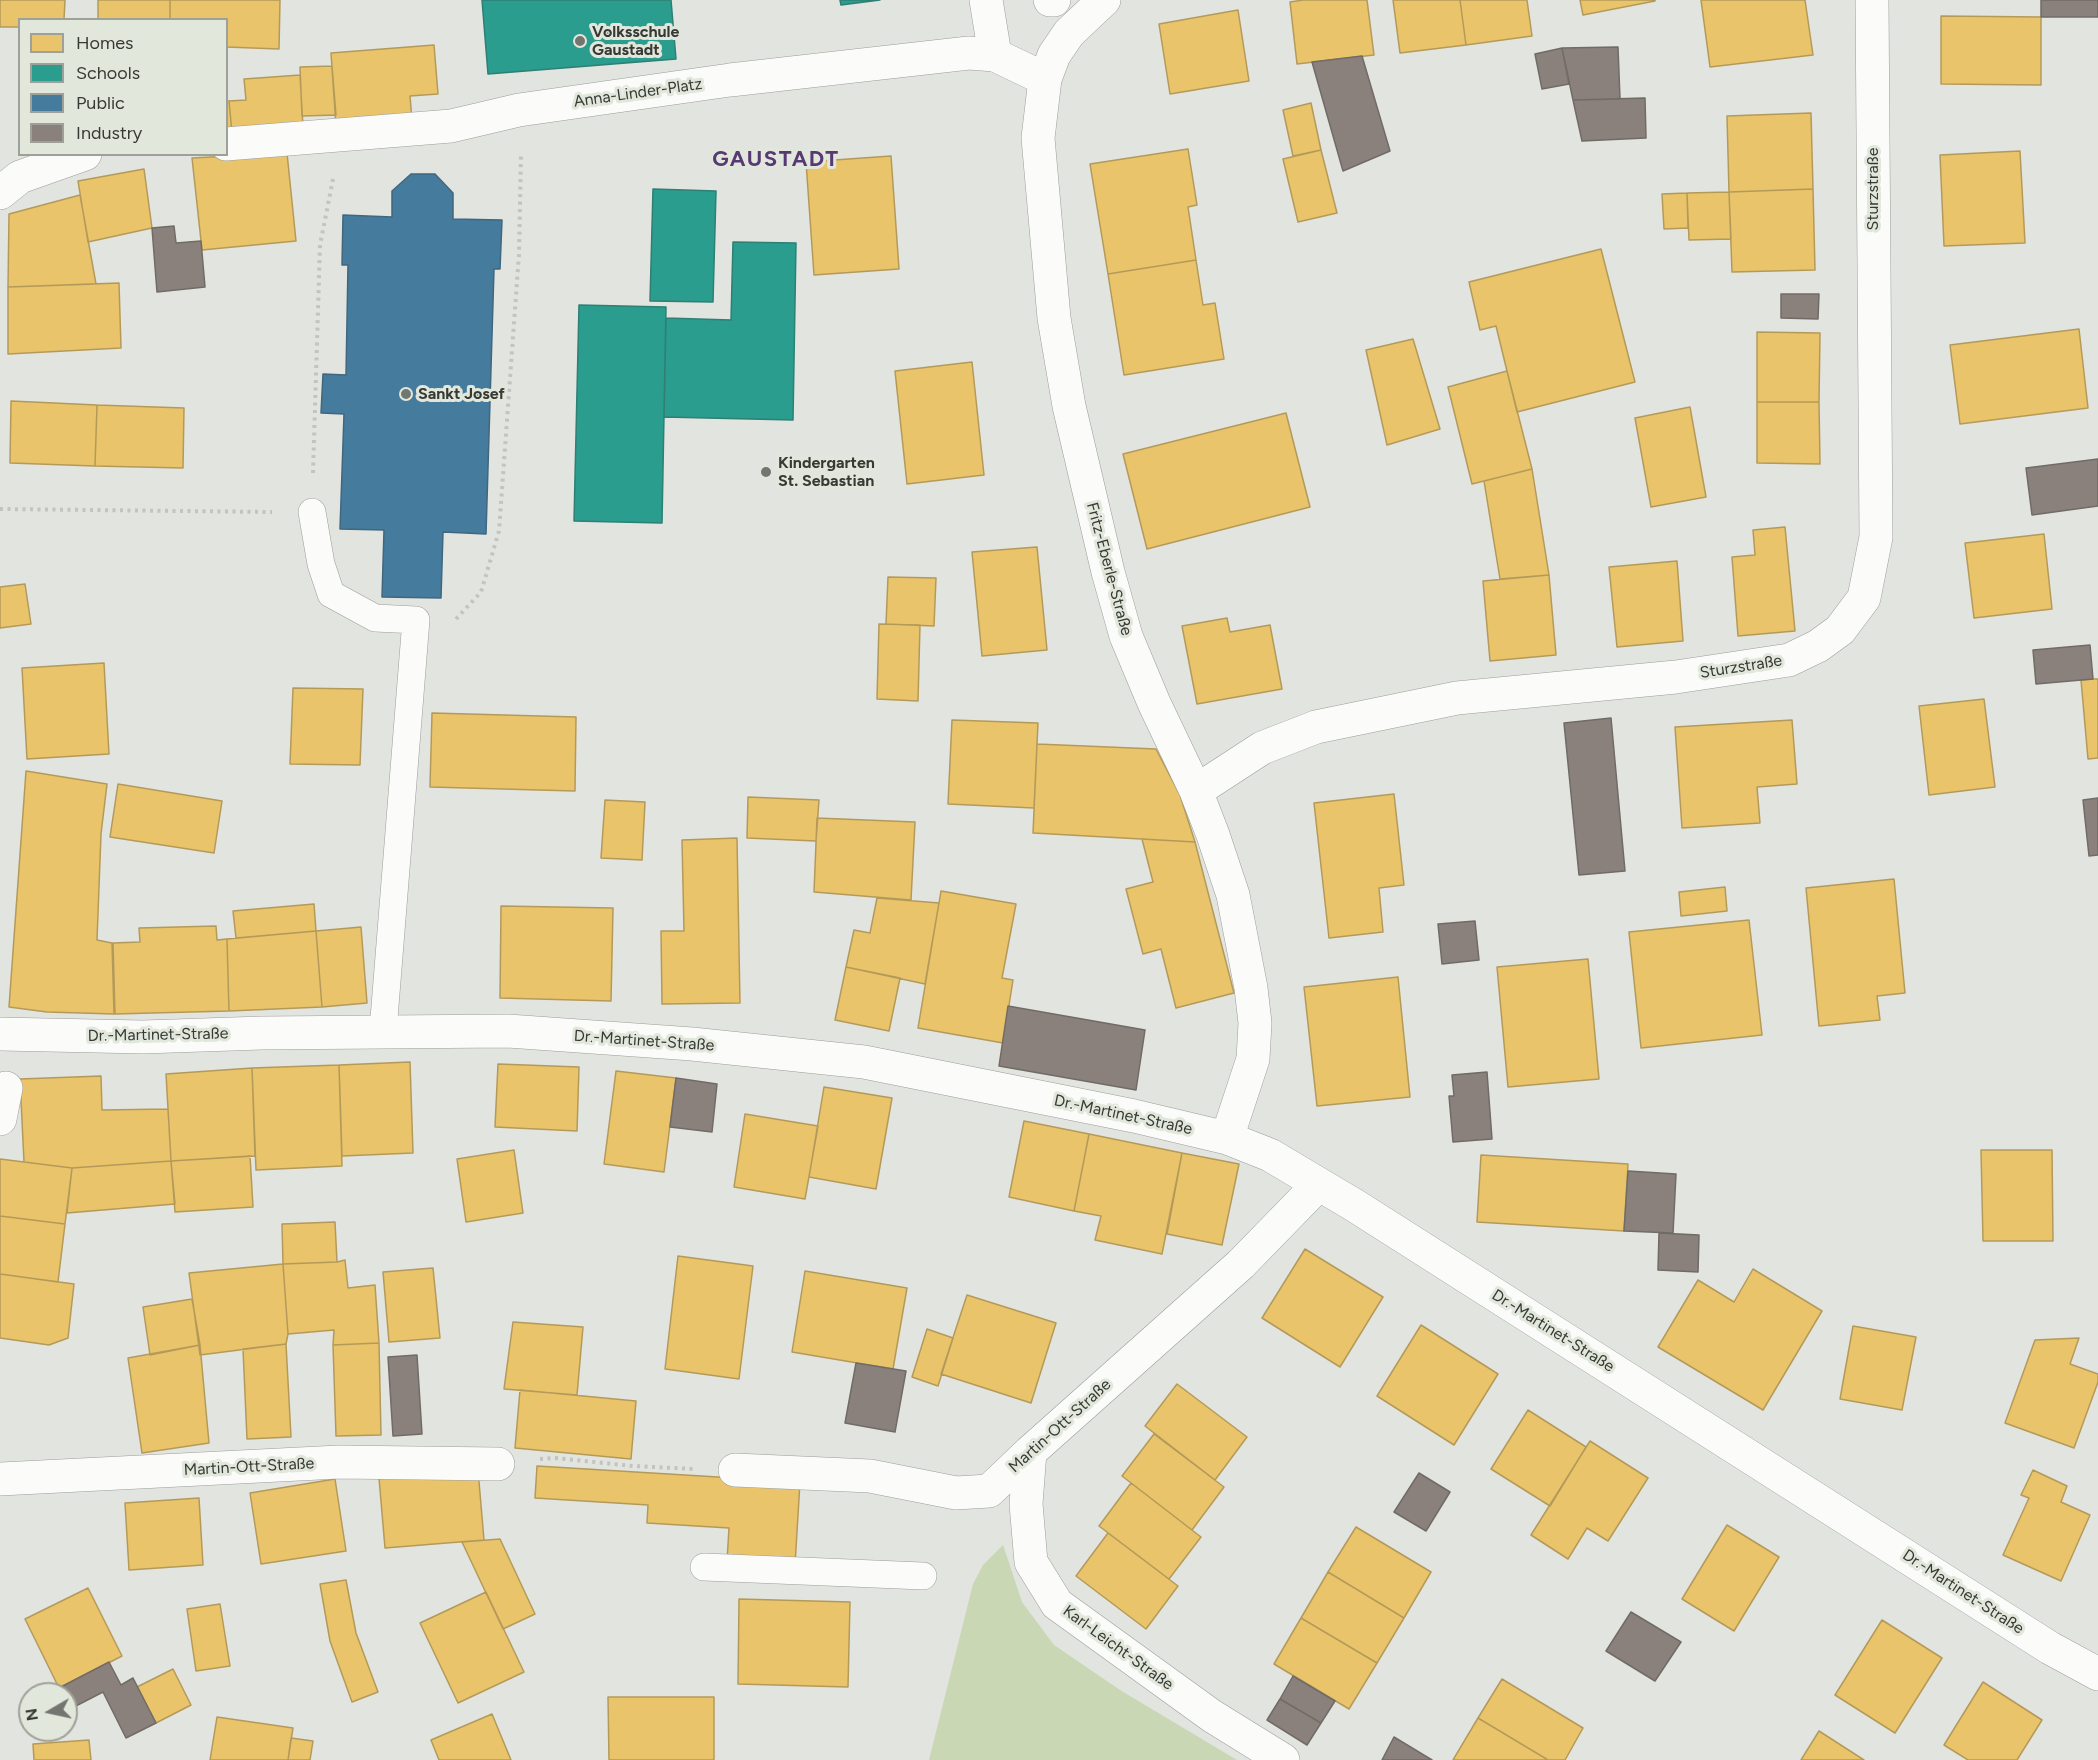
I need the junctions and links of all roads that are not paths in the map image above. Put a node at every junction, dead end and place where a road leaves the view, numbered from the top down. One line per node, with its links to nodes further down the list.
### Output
1 (986, 0): 4 (street)
2 (1104, 0): 5 (street, Fritz-Eberle-Straße)
3 (1872, 0): 10 (street, Sturzstraße)
4 (995, 55): 5 (street, Anna-Linder-Platz); 6 (street, Anna-Linder-Platz)
5 (1045, 78): 10 (street, Fritz-Eberle-Straße)
6 (228, 144)
7 (79, 156): 8 (street)
8 (0, 193)
9 (312, 512): 11 (lane)
10 (1196, 791): 13 (street, Fritz-Eberle-Straße)
11 (383, 1031): 12 (street, Dr.-Martinet-Straße); 13 (street, Dr.-Martinet-Straße)
12 (0, 1034)
13 (1227, 1138): 14 (street, Dr.-Martinet-Straße)
14 (1318, 1185): 15 (street, Martin-Ott-Straße); 21 (street, Dr.-Martinet-Straße)
15 (1030, 1452): 17 (street, Martin-Ott-Straße); 22 (street, Karl-Leicht-Straße)
16 (498, 1464): 18 (street, Martin-Ott-Straße)
17 (735, 1470)
18 (0, 1479)
19 (704, 1567): 20 (lane)
20 (922, 1576)
21 (2098, 1674)
22 (1283, 1760)

